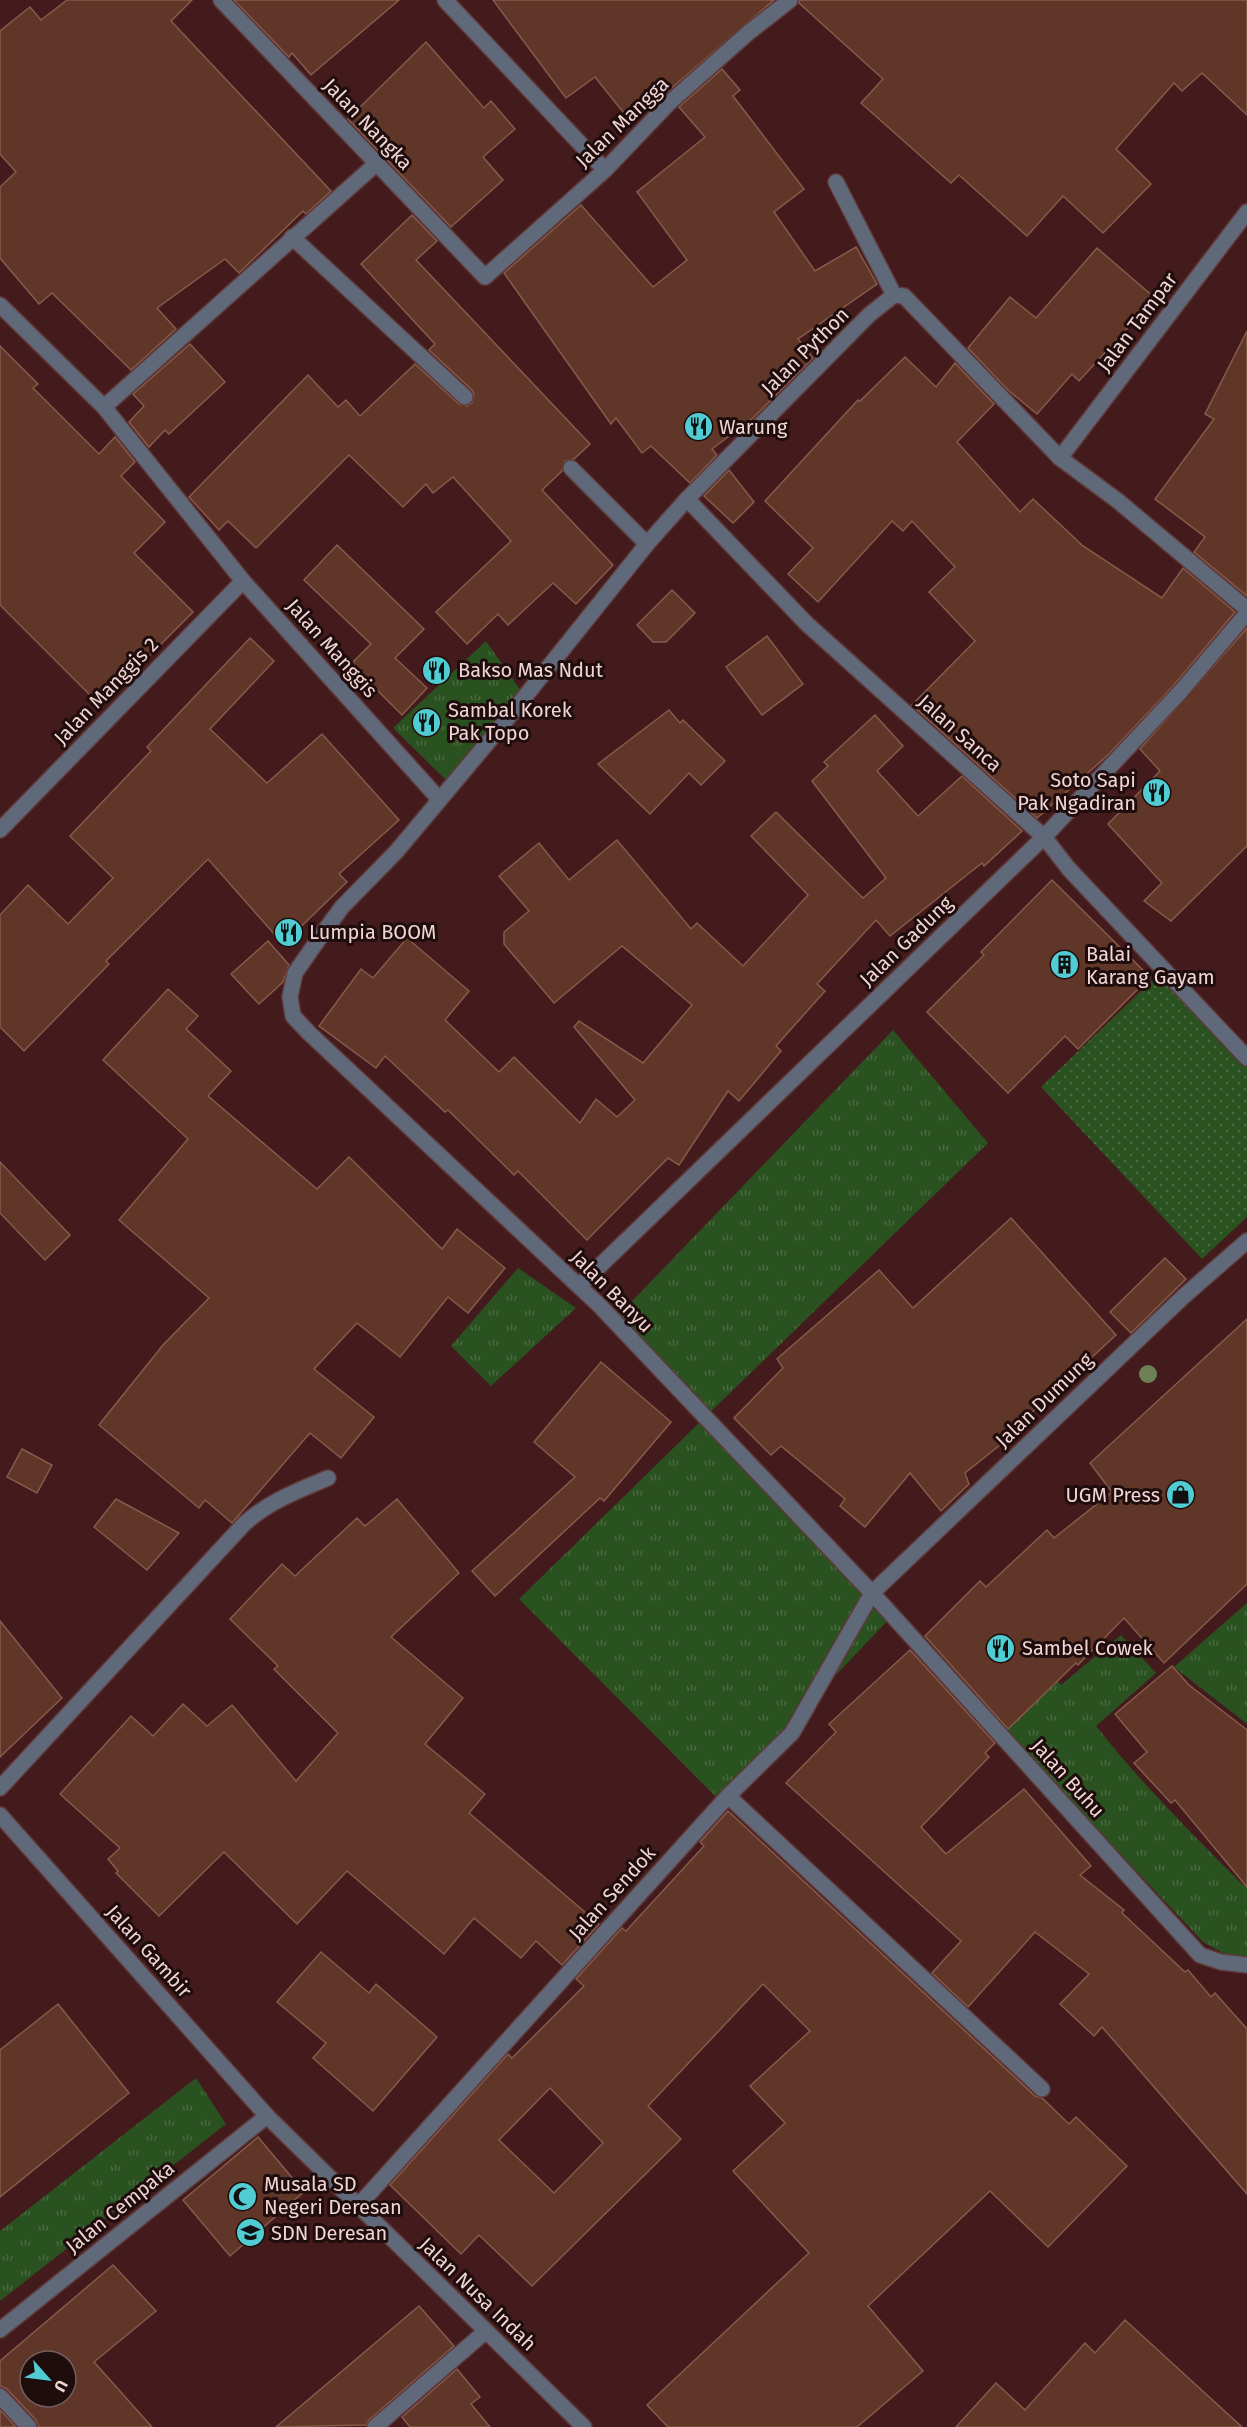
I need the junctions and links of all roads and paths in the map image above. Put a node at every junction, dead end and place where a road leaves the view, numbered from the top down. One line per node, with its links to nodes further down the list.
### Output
1 (221, 0): 4 (street, Jalan Nangka)
2 (445, 0): 5 (street)
3 (790, 0): 5 (street, Jalan Mangga)
4 (377, 163): 8 (street); 9 (street, Jalan Nangka)
5 (605, 170): 9 (street, Jalan Mangga)
6 (836, 182): 10 (street)
7 (1247, 212): 14 (street, Jalan Tampar)
8 (292, 237): 12 (street); 13 (street)
9 (485, 277)
10 (894, 295): 14 (street); 16 (street, Jalan Python)
11 (0, 304): 13 (street, Jalan Manggis)
12 (465, 397)
13 (104, 407): 18 (street, Jalan Manggis)
14 (1060, 458): 19 (street)
15 (571, 468): 17 (street)
16 (687, 499): 17 (street, Jalan Python); 23 (street, Jalan Sanca)
17 (647, 544): 21 (street, Jalan Python)
18 (243, 582): 21 (street, Jalan Manggis); 22 (street, Jalan Manggis 2)
19 (1247, 609)
20 (1247, 613): 23 (street, Jalan Gadung)
21 (439, 799): 26 (street, Jalan Banyu)
22 (0, 830)
23 (1044, 837): 24 (street, Jalan Sanca); 26 (street, Jalan Gadung)
24 (1247, 1058)
25 (1247, 1241): 28 (street, Jalan Dumung)
26 (579, 1286): 28 (street, Jalan Banyu)
27 (328, 1478): 29 (street)
28 (872, 1593): 30 (street, Jalan Sendok); 32 (street, Jalan Buhu)
29 (0, 1788)
30 (728, 1796): 33 (street); 35 (street, Jalan Sendok)
31 (0, 1815): 34 (street, Jalan Gambir)
32 (1247, 1965)
33 (1042, 2089)
34 (267, 2116): 35 (street, Jalan Nusa Indah); 36 (street, Jalan Cempaka)
35 (358, 2206): 37 (street, Jalan Nusa Indah)
36 (0, 2330)
37 (486, 2331): 40 (street); 41 (street, Jalan Nusa Indah)
38 (0, 2396): 39 (street)
39 (29, 2427)
40 (375, 2427)
41 (584, 2427)

